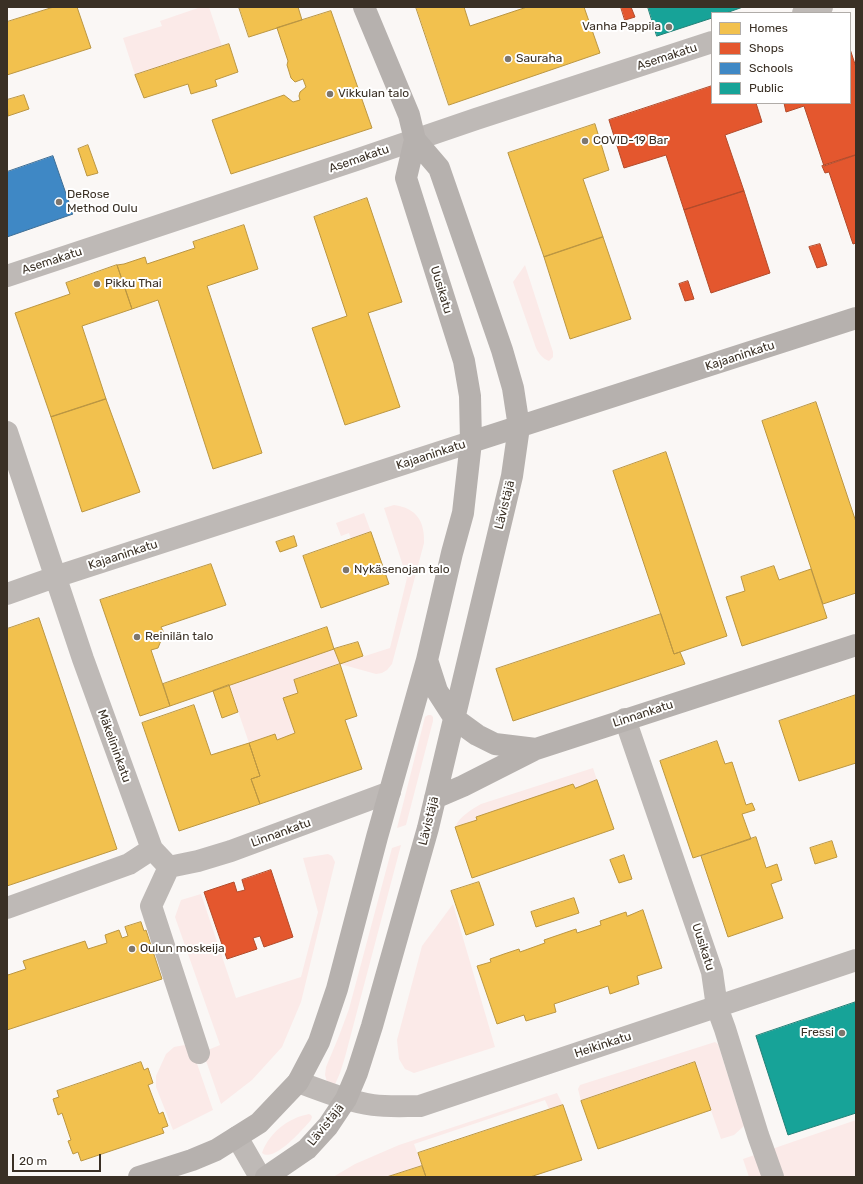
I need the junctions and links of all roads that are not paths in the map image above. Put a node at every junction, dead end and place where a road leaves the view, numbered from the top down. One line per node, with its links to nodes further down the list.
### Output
1 (364, 7): 5 (main road, Uusikatu)
2 (822, 7): 3 (street)
3 (806, 12)
4 (711, 42): 5 (street, Asemakatu)
5 (415, 140): 6 (street, Asemakatu); 8 (main road, Uusikatu); 10 (main road, Uusikatu)
6 (7, 276)
7 (856, 318): 8 (main road, Kajaaninkatu)
8 (519, 427): 10 (main road, Kajaaninkatu); 15 (main road, Lävistäjä)
9 (7, 432): 11 (street, Mäkelininkatu)
10 (471, 442): 11 (street, Kajaaninkatu); 14 (main road)
11 (55, 577): 12 (street, Kajaaninkatu); 20 (street, Mäkelininkatu)
12 (7, 594)
13 (856, 645): 16 (main road, Linnankatu)
14 (427, 660): 15 (main road); 18 (main road)
15 (455, 719): 17 (main road); 19 (main road, Lävistäjä)
16 (625, 720): 17 (main road, Linnankatu); 24 (street, Uusikatu)
17 (536, 749): 19 (main road, Linnankatu)
18 (390, 792): 21 (street, Linnankatu); 26 (main road)
19 (435, 798): 27 (main road, Lävistäjä)
20 (152, 849): 21 (street, Mäkelininkatu); 22 (street)
21 (169, 867): 25 (street)
22 (7, 908)
23 (856, 960): 24 (street, Heikinkatu)
24 (717, 1007): 27 (street, Heikinkatu); 32 (street, Uusikatu)
25 (199, 1053)
26 (298, 1082): 27 (street, Heikinkatu); 28 (main road)
27 (346, 1100): 31 (main road, Lävistäjä)
28 (237, 1137): 29 (main road); 30 (street)
29 (138, 1177)
30 (260, 1177)
31 (266, 1177)
32 (773, 1177)

